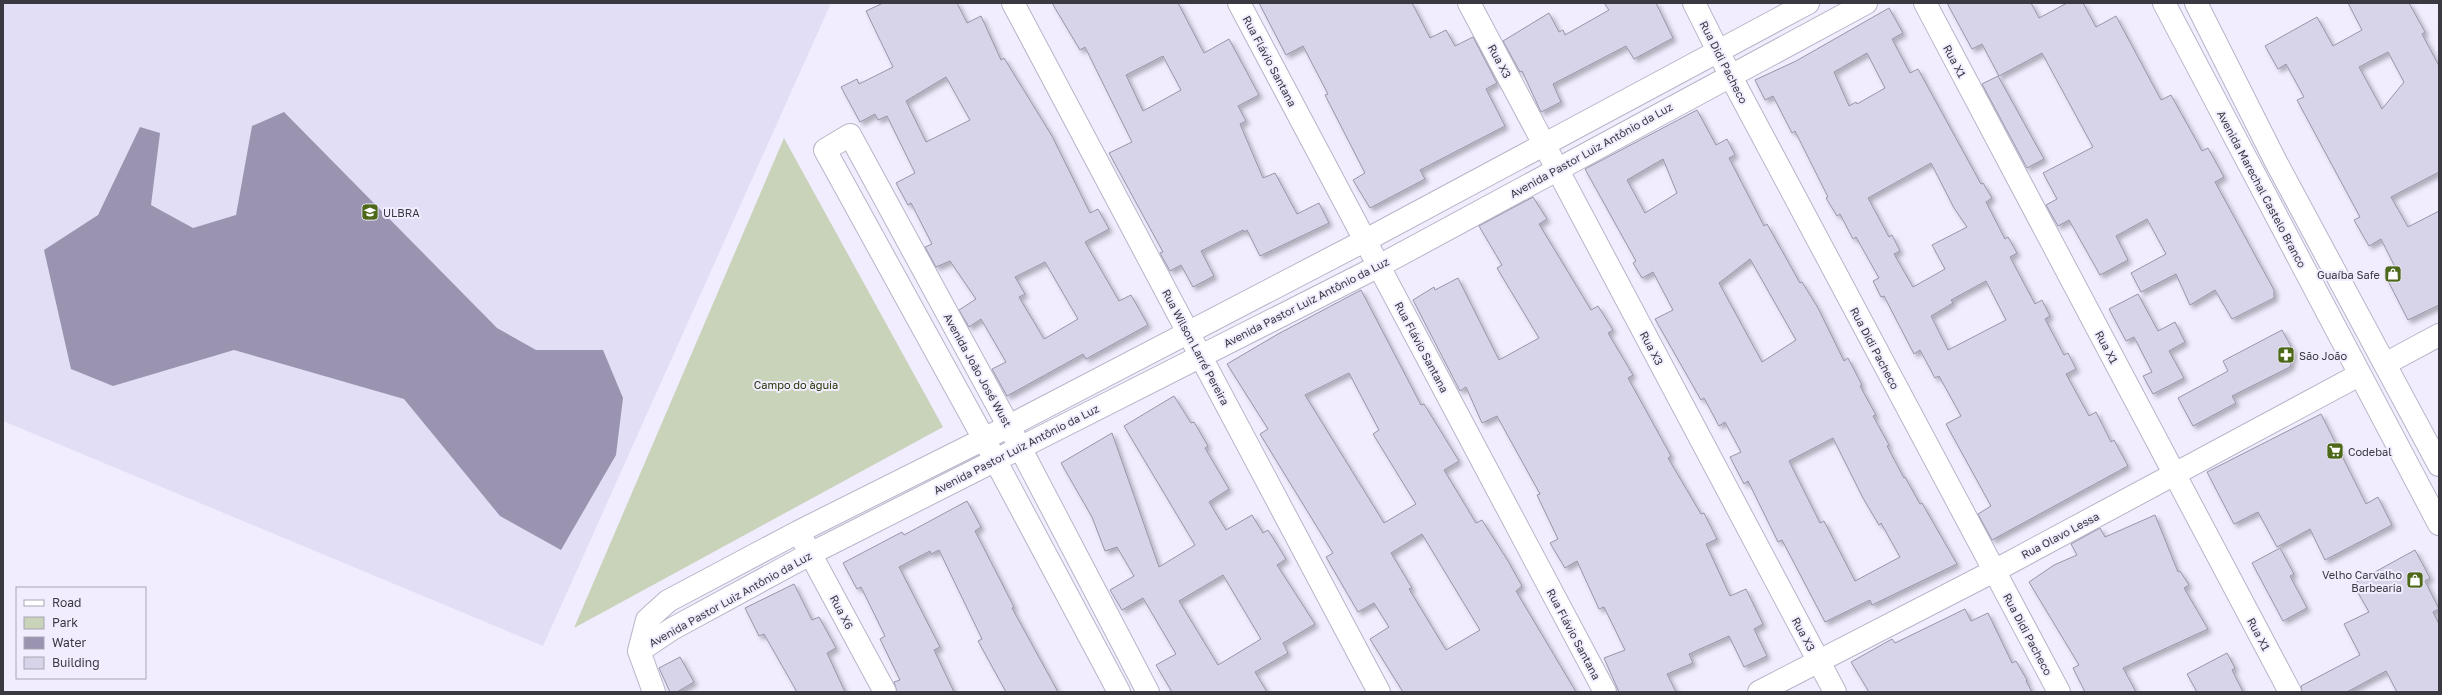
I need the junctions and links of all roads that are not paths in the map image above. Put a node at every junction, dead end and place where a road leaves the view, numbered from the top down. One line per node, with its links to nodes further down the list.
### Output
1 (1013, 3): 16 (street, Rua Wilson Larré Pereira)
2 (1239, 3): 14 (street, Rua Flávio Santana)
3 (1469, 3): 12 (street, Rua X3)
4 (1694, 3): 10 (street, Rua Didi Pacheco)
5 (1808, 3): 10 (street, Avenida Pastor Luiz Antônio da Luz)
6 (1866, 3): 11 (street, Avenida Pastor Luiz Antônio da Luz)
7 (1924, 3): 26 (street, Rua X1)
8 (2164, 3): 20 (street, Avenida Marechal Castelo Branco)
9 (2196, 3): 19 (street)
10 (1719, 51): 11 (street, Rua Didi Pacheco); 12 (street, Avenida Pastor Luiz Antônio da Luz)
11 (1730, 75): 13 (street, Avenida Pastor Luiz Antônio da Luz); 30 (street, Rua Didi Pacheco)
12 (1544, 144): 13 (street, Rua X3); 14 (street, Avenida Pastor Luiz Antônio da Luz)
13 (1557, 168): 15 (street, Avenida Pastor Luiz Antônio da Luz); 32 (street, Rua X3)
14 (1366, 240): 15 (street, Rua Flávio Santana); 16 (street, Avenida Pastor Luiz Antônio da Luz)
15 (1379, 266): 18 (street, Avenida Pastor Luiz Antônio da Luz); 38 (street, Rua Flávio Santana)
16 (1188, 331): 18 (street, Rua Wilson Larré Pereira); 21 (street, Avenida Pastor Luiz Antônio da Luz)
17 (2439, 335): 19 (street)
18 (1200, 356): 23 (street, Avenida Pastor Luiz Antônio da Luz); 37 (street, Rua Wilson Larré Pereira)
19 (2385, 364): 25 (street)
20 (2359, 375): 26 (street, Rua Olavo Lessa); 27 (street, Avenida Marechal Castelo Branco)
21 (1008, 424): 22 (street, Avenida Pastor Luiz Antônio da Luz); 22 (street, Avenida João José Wust); 23 (street, Avenida João José Wust)
22 (984, 438): 24 (street); 28 (street, Avenida Pastor Luiz Antônio da Luz)
23 (1020, 446): 24 (street, Avenida Pastor Luiz Antônio da Luz); 36 (street, Avenida João José Wust)
24 (996, 460): 29 (street, Avenida Pastor Luiz Antônio da Luz); 35 (street)
25 (2439, 465)
26 (2175, 474): 30 (street, Rua Olavo Lessa); 42 (street, Rua X1)
27 (2439, 524)
28 (798, 532): 29 (street, Rua X6); 31 (street, Avenida Pastor Luiz Antônio da Luz)
29 (810, 554): 31 (street, Avenida Pastor Luiz Antônio da Luz); 34 (street, Rua X6)
30 (1994, 571): 32 (street, Rua Olavo Lessa); 41 (street, Rua Didi Pacheco)
31 (639, 651): 33 (street)
32 (1818, 660): 39 (street, Rua Olavo Lessa); 40 (street, Rua X3)
33 (654, 692)
34 (885, 692)
35 (1119, 692)
36 (1148, 692)
37 (1379, 692)
38 (1605, 692)
39 (1759, 692)
40 (1835, 692)
41 (2059, 692)
42 (2290, 692)

